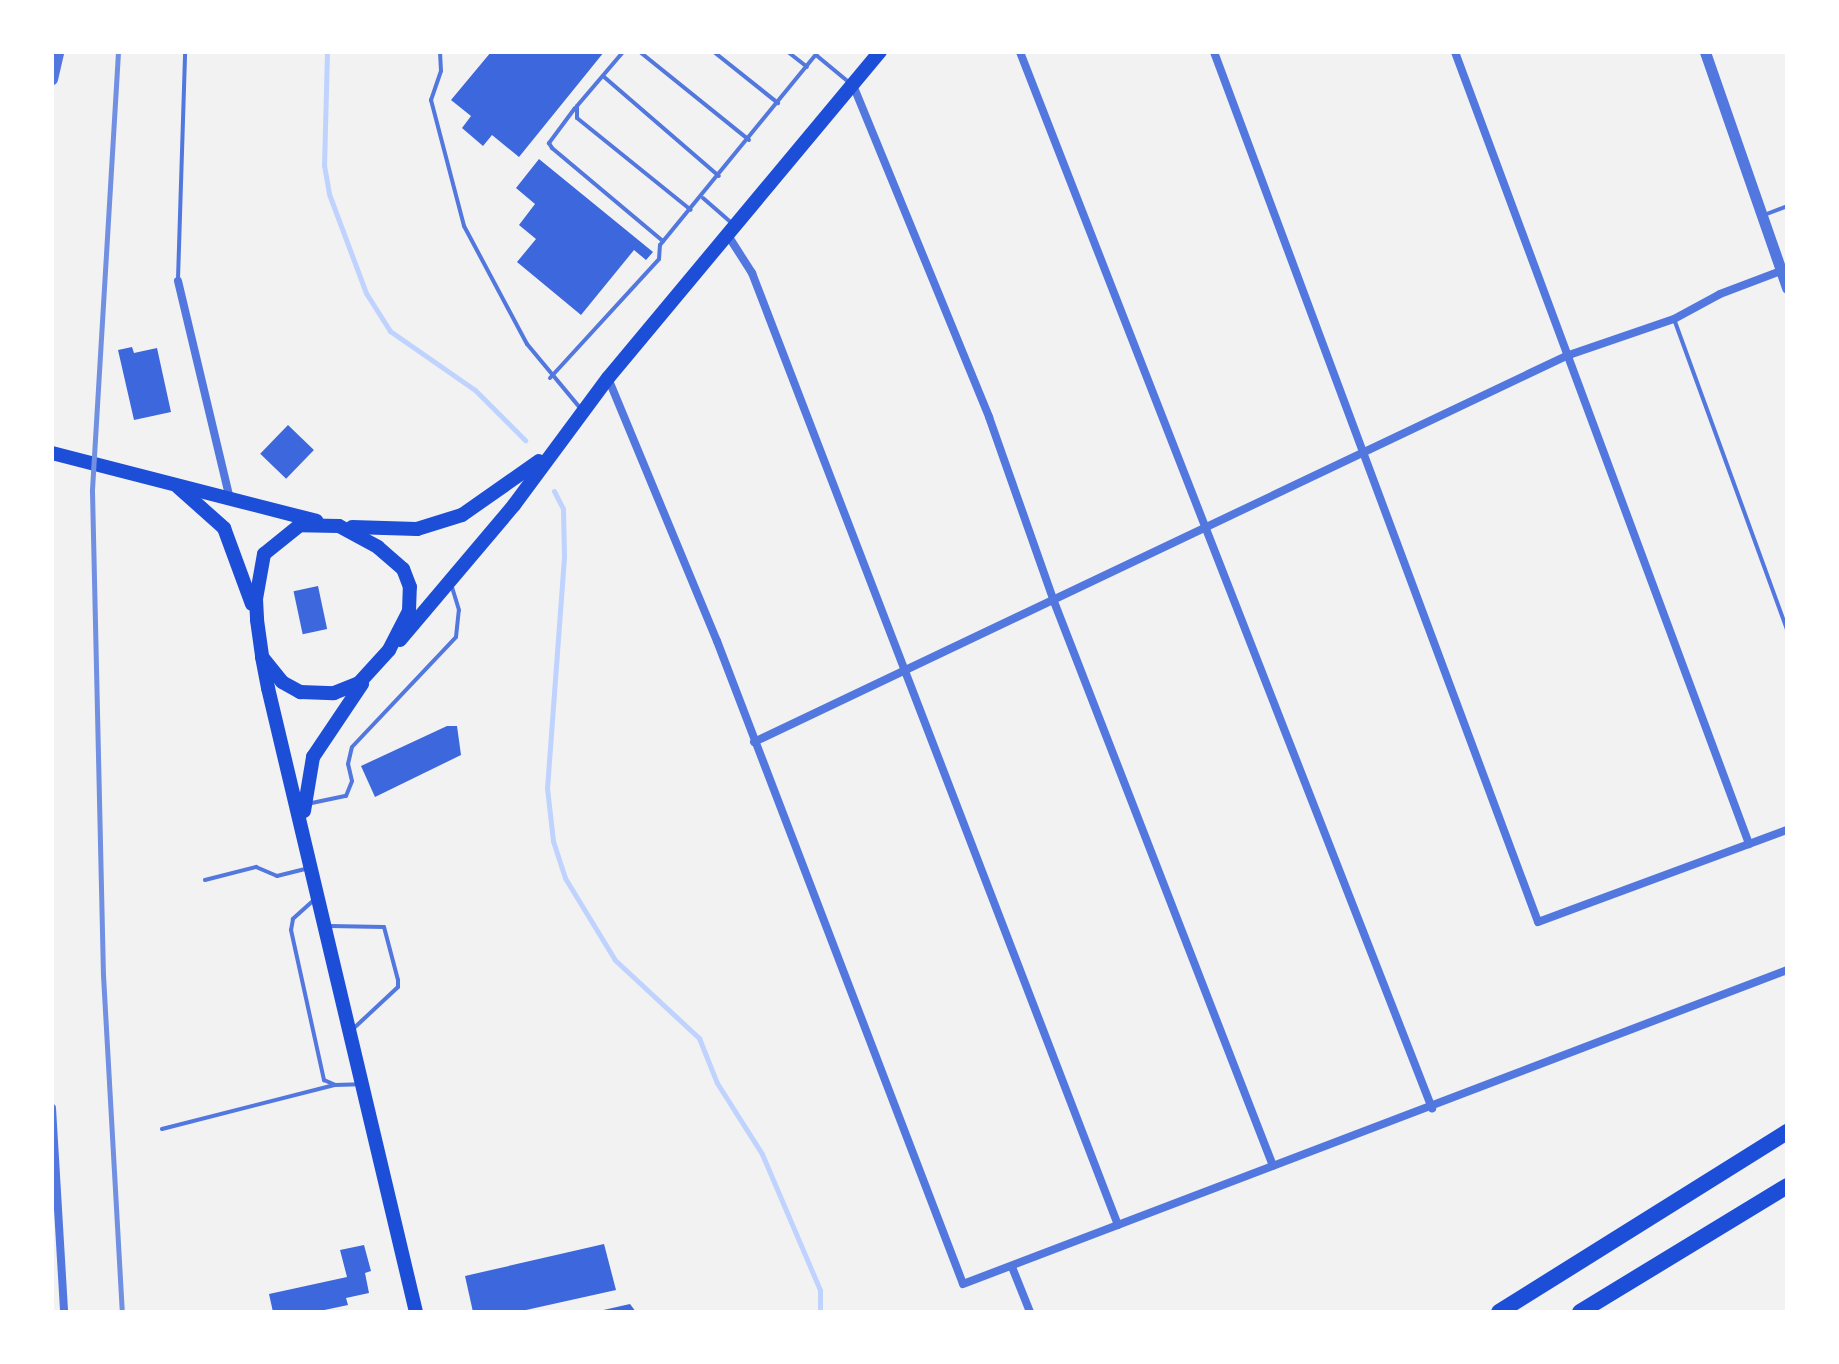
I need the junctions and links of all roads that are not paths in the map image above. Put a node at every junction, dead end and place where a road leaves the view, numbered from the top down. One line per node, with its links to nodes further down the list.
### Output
1 (58, 52): 16 (street)
2 (185, 52): 29 (lane)
3 (440, 52): 33 (lane)
4 (623, 52): 15 (lane)
5 (640, 52): 20 (lane)
6 (714, 52): 18 (lane)
7 (788, 52): 14 (lane)
8 (880, 52): 17 (main road)
9 (1020, 52): 43 (street)
10 (1214, 52): 37 (street)
11 (1455, 52): 32 (street)
12 (1705, 52): 25 (street)
13 (817, 53): 14 (lane); 17 (lane)
14 (807, 67): 18 (lane)
15 (603, 76): 19 (lane); 21 (lane)
16 (52, 79)
17 (853, 85): 26 (main road); 45 (street)
18 (778, 103): 20 (lane)
19 (577, 106): 24 (lane); 27 (lane)
20 (749, 140): 21 (lane)
21 (720, 177): 22 (lane)
22 (703, 198): 24 (lane); 26 (lane)
23 (1787, 206): 25 (lane)
24 (691, 210): 27 (lane)
25 (1761, 216): 28 (street)
26 (733, 232): 34 (main road); 51 (street)
27 (663, 241): 33 (lane)
28 (1781, 271): 30 (street); 31 (street)
29 (178, 281): 40 (street)
30 (1787, 288)
31 (1674, 319): 32 (street); 47 (lane)
32 (1566, 356): 37 (street); 55 (street)
33 (550, 378): 35 (lane)
34 (608, 378): 35 (main road); 52 (street)
35 (583, 411): 36 (main road)
36 (558, 444): 42 (main road); 44 (main road)
37 (1362, 451): 43 (street); 55 (street)
38 (52, 453): 39 (main road)
39 (169, 480): 40 (main road); 46 (main road)
40 (229, 495): 41 (main road)
41 (324, 523): 42 (main road); 46 (main road)
42 (339, 526): 48 (main road)
43 (1204, 527): 45 (street); 65 (street)
44 (450, 581): 48 (main road); 53 (lane)
45 (1053, 599): 51 (street); 68 (street)
46 (257, 620): 49 (main road)
47 (1787, 629)
48 (389, 650): 50 (main road)
49 (262, 657): 50 (main road); 53 (main road)
50 (373, 670): 53 (main road)
51 (904, 673): 52 (street); 70 (street)
52 (754, 742): 71 (street)
53 (304, 812): 56 (main road)
54 (1787, 830): 55 (street)
55 (1749, 844)
56 (314, 866): 57 (lane); 58 (main road)
57 (205, 880)
58 (320, 894): 59 (main road); 63 (lane)
59 (327, 926): 61 (main road); 61 (lane)
60 (1787, 970): 65 (street)
61 (352, 1029): 62 (main road)
62 (365, 1084): 63 (lane); 73 (main road)
63 (335, 1085): 66 (lane)
64 (52, 1108): 72 (street)
65 (1432, 1108): 68 (street)
66 (162, 1129)
67 (1787, 1132): 75 (highway)
68 (1273, 1166): 70 (street)
69 (1787, 1186): 76 (highway)
70 (1118, 1225): 71 (street)
71 (1012, 1267): 74 (street)
72 (64, 1312)
73 (416, 1312)
74 (1030, 1312)
75 (1499, 1312)
76 (1580, 1312)

